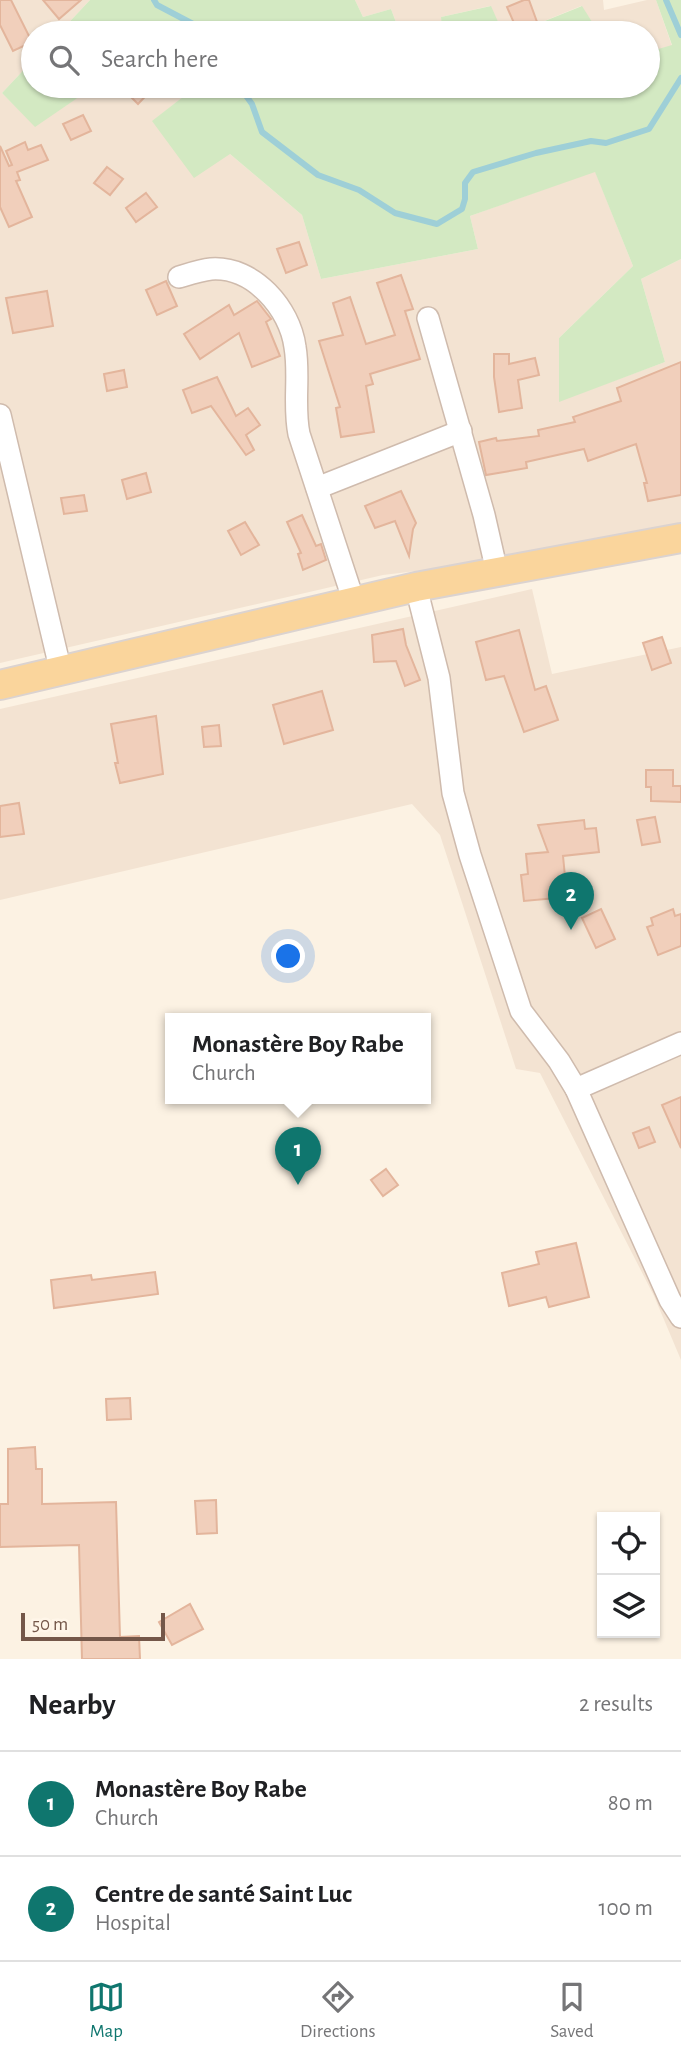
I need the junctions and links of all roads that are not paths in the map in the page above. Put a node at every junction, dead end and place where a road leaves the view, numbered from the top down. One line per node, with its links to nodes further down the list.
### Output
1 (179, 277): 5 (street)
2 (428, 318): 4 (street)
3 (0, 415): 10 (street)
4 (461, 431): 5 (street); 7 (street)
5 (317, 488): 9 (street)
6 (681, 538): 7 (main road)
7 (497, 572): 8 (main road)
8 (416, 587): 9 (main road); 13 (street)
9 (354, 602): 10 (main road)
10 (61, 672): 11 (main road)
11 (0, 685)
12 (681, 1043): 13 (street)
13 (576, 1089): 14 (street)
14 (681, 1317)

